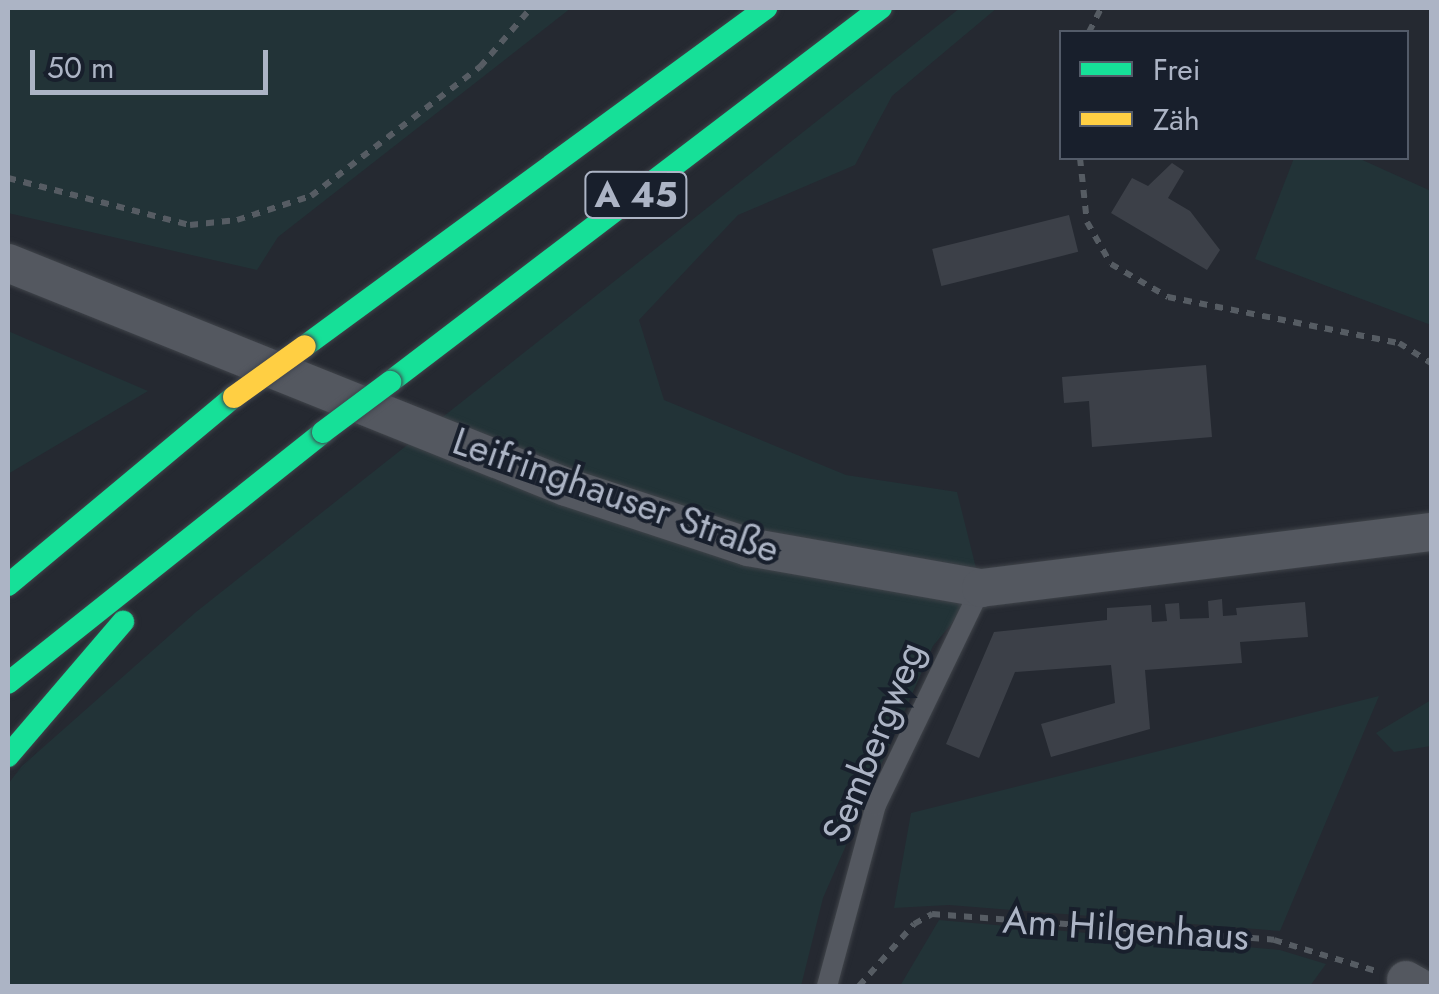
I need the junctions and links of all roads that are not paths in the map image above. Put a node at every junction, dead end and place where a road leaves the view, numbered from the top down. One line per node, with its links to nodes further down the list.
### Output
1 (766, 8): 4 (highway, A 45, bridge)
2 (882, 8): 5 (highway, A 45, bridge)
3 (8, 263): 9 (street, Leifringhauser Straße)
4 (170, 446): 7 (highway); 8 (highway, A 45)
5 (226, 505): 10 (highway, A 45); 11 (highway)
6 (1432, 532): 9 (street, Leifringhauser Straße)
7 (8, 558)
8 (8, 585)
9 (981, 588): 12 (lane, Sembergweg)
10 (8, 683)
11 (8, 756)
12 (827, 986)

